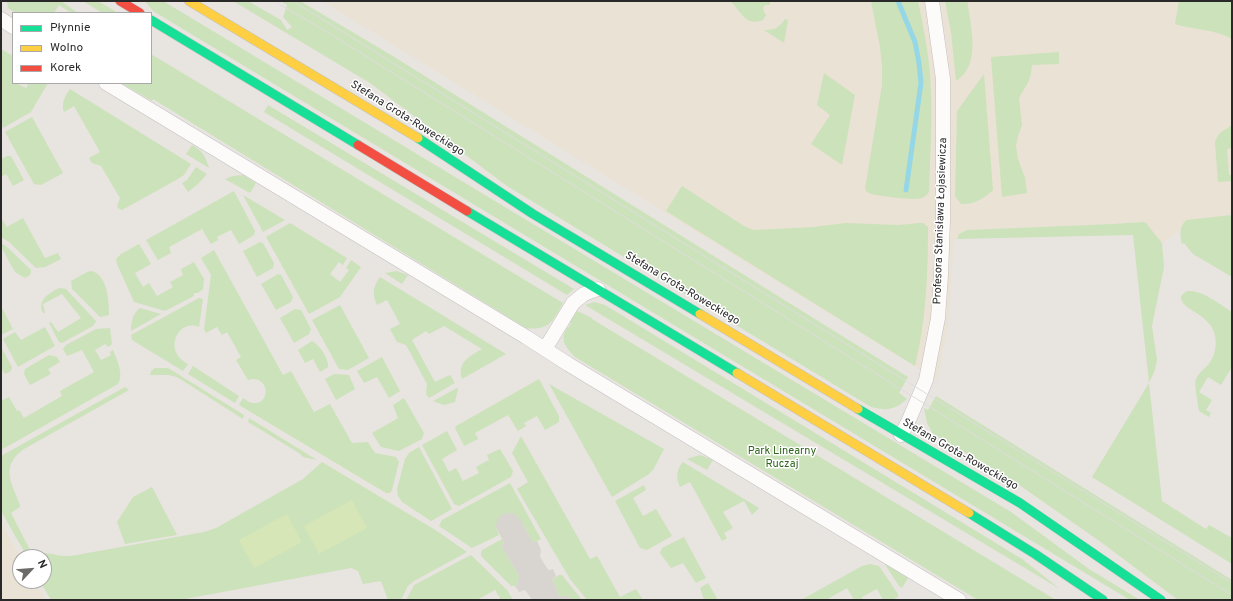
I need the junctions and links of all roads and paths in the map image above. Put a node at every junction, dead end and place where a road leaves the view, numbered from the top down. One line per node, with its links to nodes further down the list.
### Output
1 (189, 1): 9 (main road, Stefana Grota-Roweckiego)
2 (932, 1): 9 (street, Profesora Stanisława Łojasiewicza)
3 (1, 19): 5 (street)
4 (152, 21): 7 (main road)
5 (12, 26)
6 (108, 84): 8 (street)
7 (598, 289): 8 (street); 11 (main road)
8 (545, 349): 10 (street)
9 (901, 435): 12 (main road, Stefana Grota-Roweckiego)
10 (959, 600)
11 (1103, 600)
12 (1161, 600)

